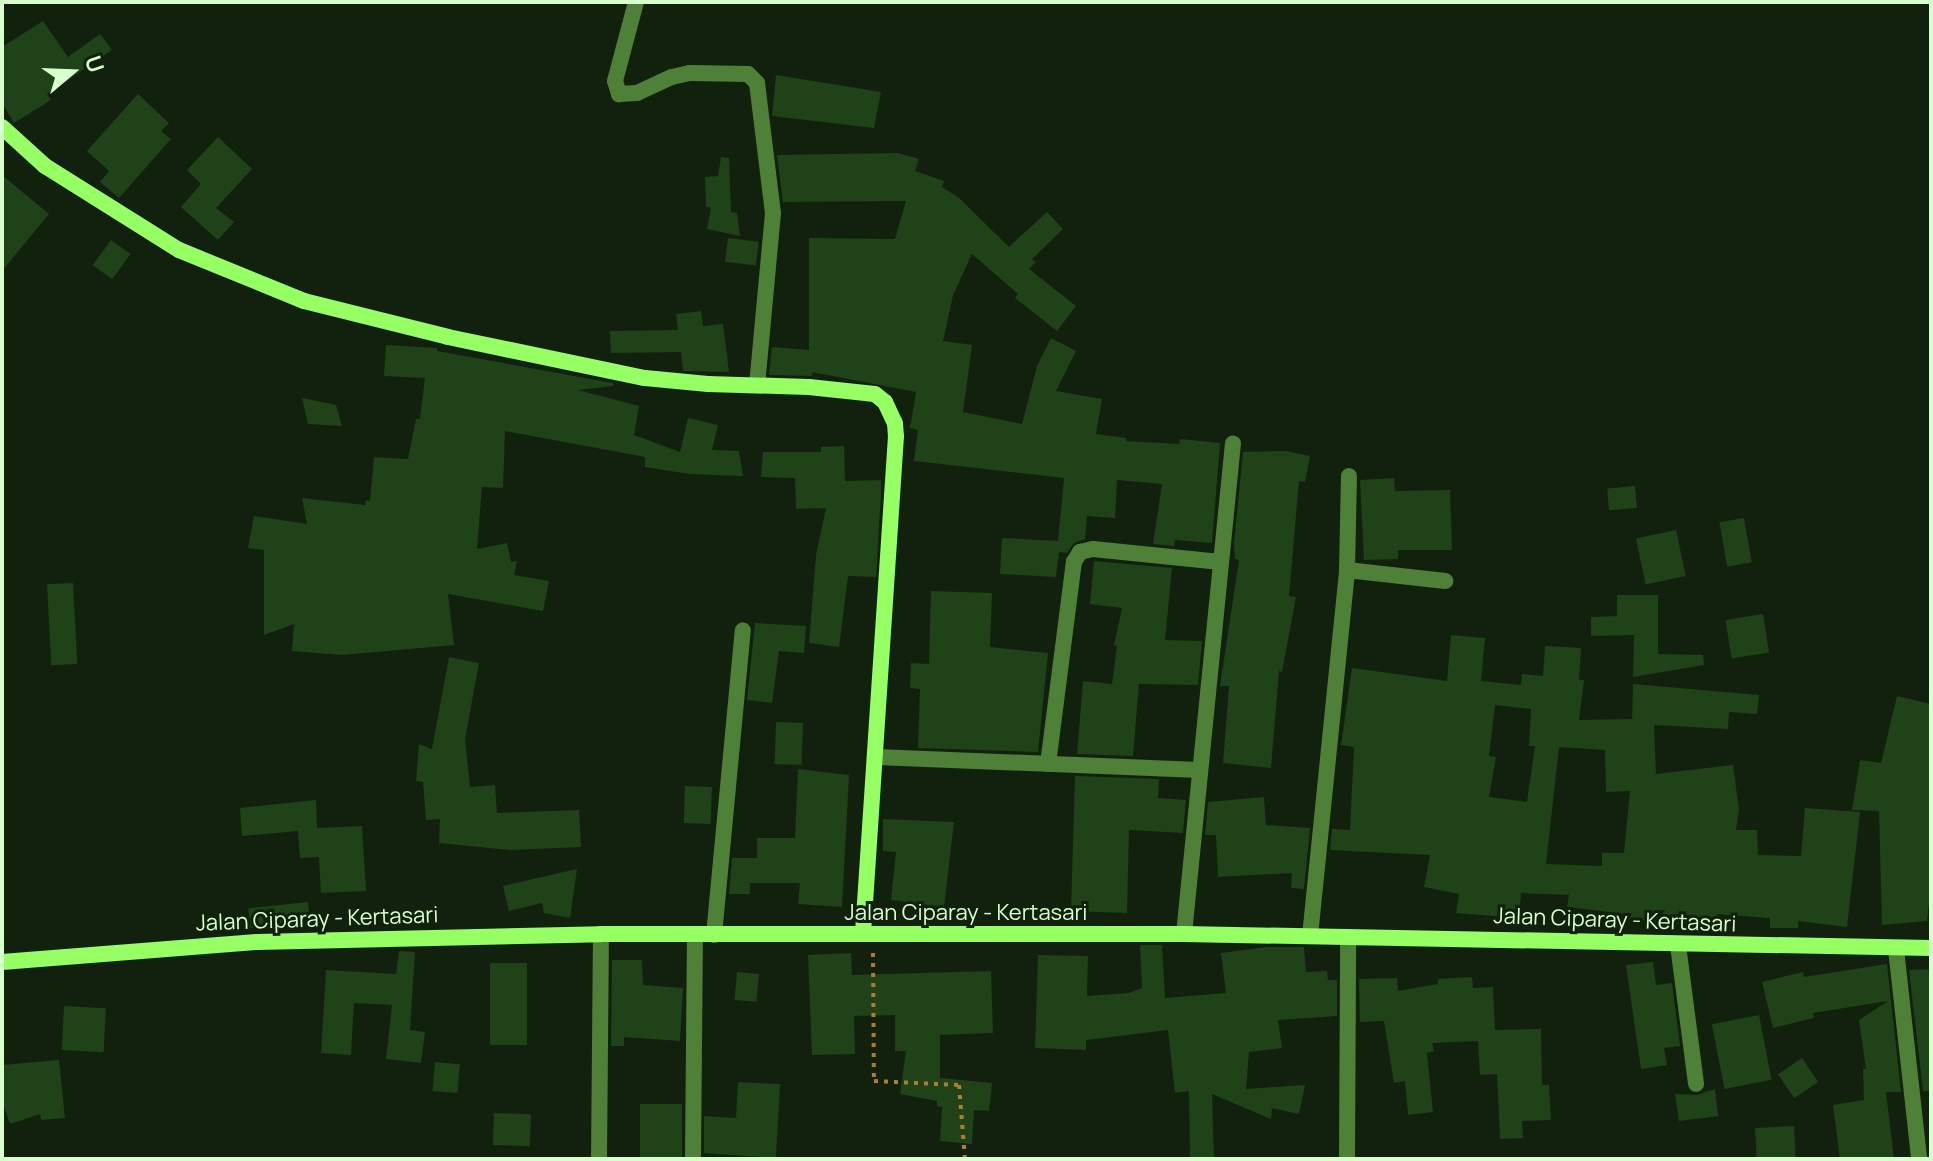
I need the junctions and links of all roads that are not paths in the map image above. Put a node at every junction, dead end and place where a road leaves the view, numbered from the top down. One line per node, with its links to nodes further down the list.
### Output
1 (636, 2): 3 (street)
2 (2, 127): 3 (main road)
3 (757, 384): 10 (main road)
4 (1233, 443): 6 (street)
5 (1349, 476): 7 (street)
6 (1220, 562): 11 (street); 12 (street)
7 (1347, 570): 8 (street); 18 (street)
8 (1445, 581)
9 (743, 630): 17 (street)
10 (877, 757): 11 (street); 14 (main road)
11 (1048, 764): 12 (street)
12 (1199, 770): 15 (street)
13 (601, 934): 16 (main road, Jalan Ciparay - Kertasari); 23 (main road, Jalan Ciparay - Kertasari); 25 (street)
14 (868, 934): 15 (main road, Jalan Ciparay - Kertasari); 17 (main road, Jalan Ciparay - Kertasari)
15 (1184, 934): 18 (main road, Jalan Ciparay - Kertasari)
16 (695, 935): 17 (main road, Jalan Ciparay - Kertasari); 26 (street)
17 (714, 935)
18 (1310, 936): 19 (main road, Jalan Ciparay - Kertasari)
19 (1348, 938): 20 (main road, Jalan Ciparay - Kertasari); 27 (street)
20 (1678, 945): 22 (main road, Jalan Ciparay - Kertasari); 24 (street)
21 (1931, 948): 22 (main road, Jalan Ciparay - Kertasari)
22 (1896, 949): 28 (street)
23 (2, 962)
24 (1696, 1084)
25 (599, 1159)
26 (693, 1159)
27 (1347, 1159)
28 (1919, 1159)

